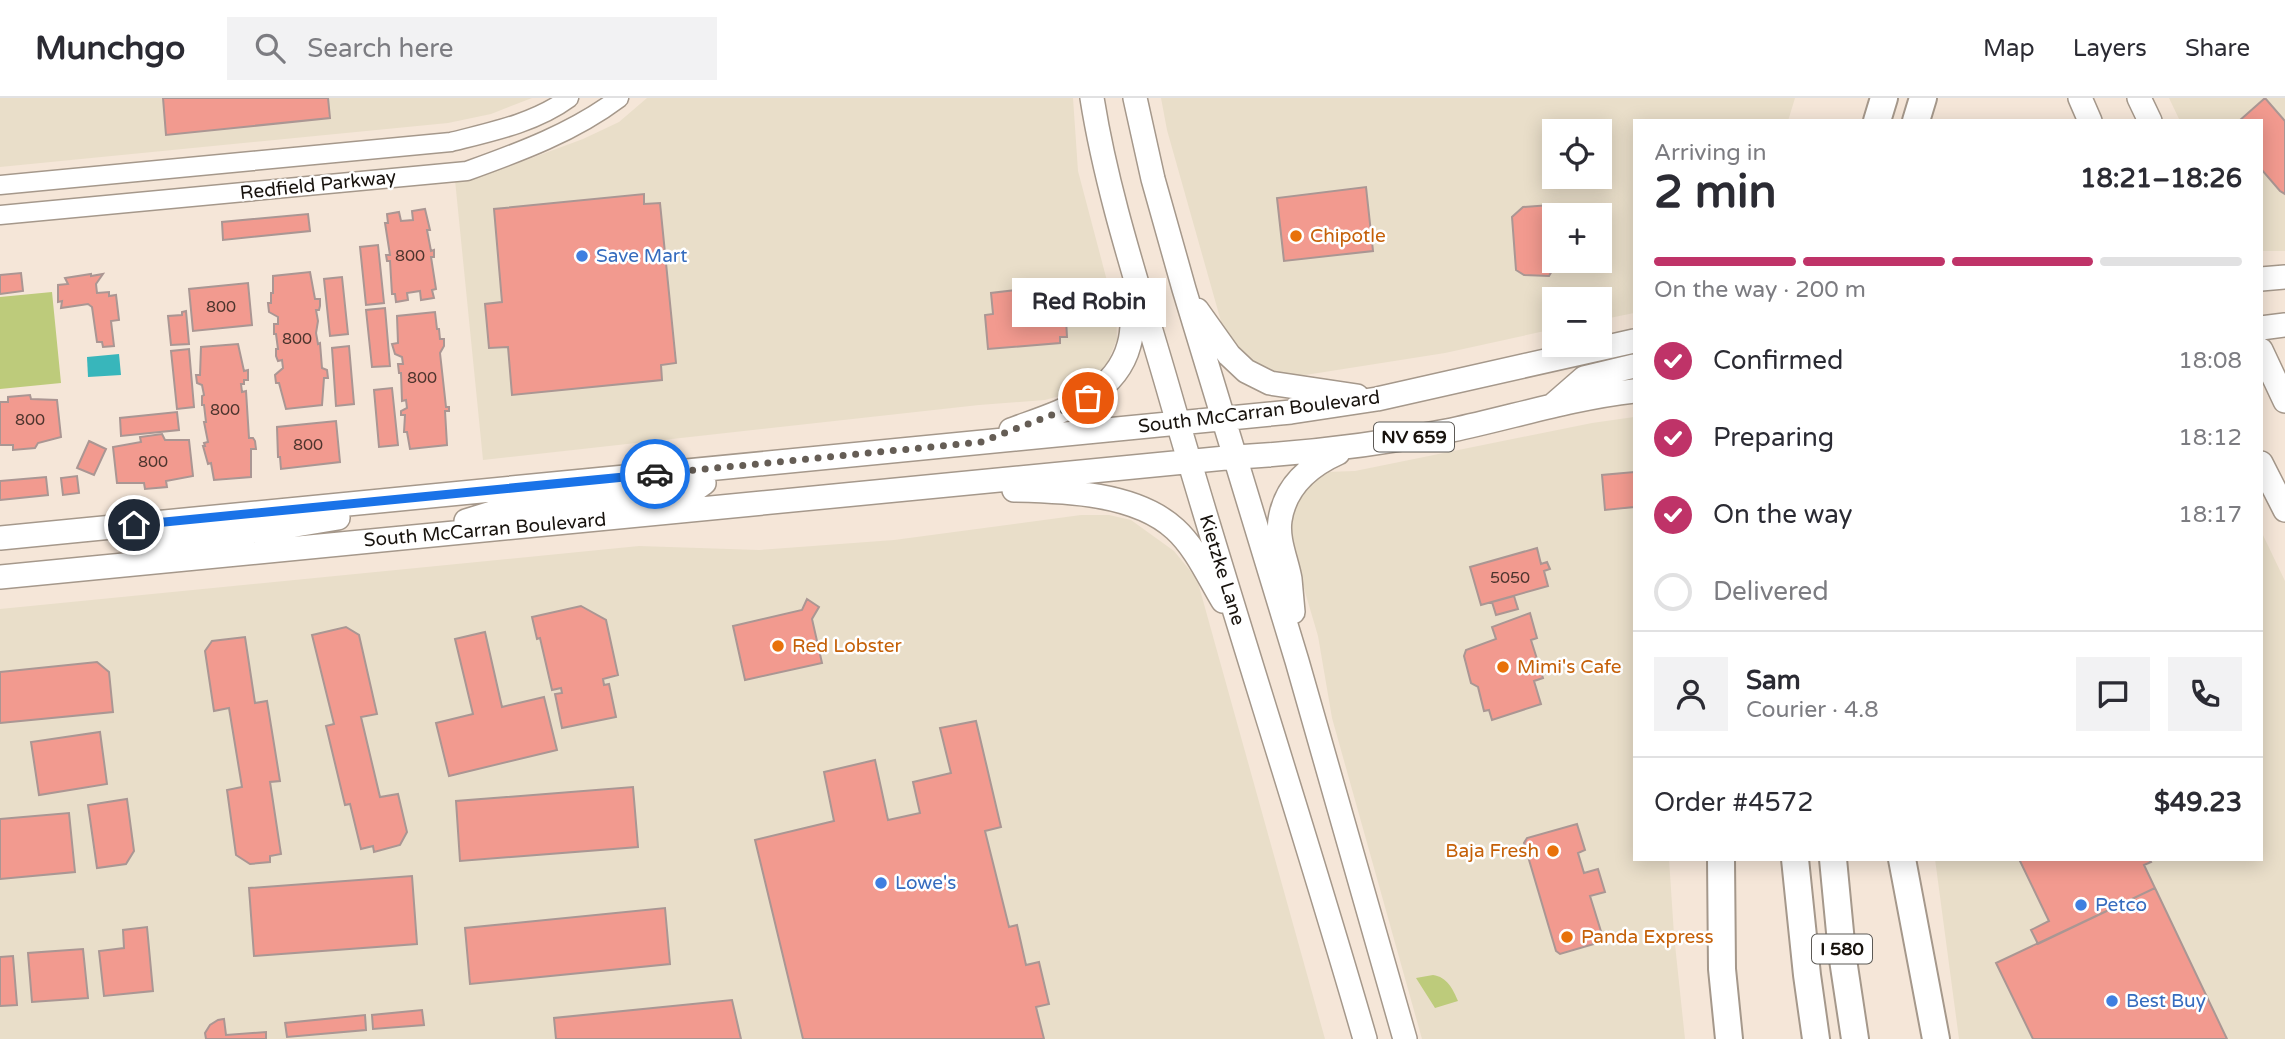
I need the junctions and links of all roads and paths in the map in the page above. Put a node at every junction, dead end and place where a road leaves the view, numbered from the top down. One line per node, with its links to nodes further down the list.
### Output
1 (569, 98): 14 (street, Redfield Parkway)
2 (619, 98): 16 (street, Redfield Parkway)
3 (1092, 98): 15 (main road, Kietzke Lane)
4 (1135, 98): 19 (main road)
5 (1884, 98): 9 (highway)
6 (1923, 98): 10 (highway)
7 (2078, 98): 11 (main road); 12 (main road)
8 (2139, 98): 13 (main road)
9 (1878, 119)
10 (1917, 119)
11 (2083, 119)
12 (2089, 119)
13 (2149, 119)
14 (0, 185)
15 (1116, 208): 30 (main road, Kietzke Lane); 31 (main road)
16 (0, 215)
17 (2285, 277): 18 (main road)
18 (2263, 279)
19 (1184, 289): 26 (main road); 29 (main road)
20 (2285, 326): 21 (main road)
21 (2263, 328)
22 (1633, 341): 26 (main road, South McCarran Boulevard / NV 659)
23 (2263, 353): 27 (main road)
24 (1633, 366): 28 (main road)
25 (1633, 391): 28 (main road, South McCarran Boulevard / NV 659)
26 (1377, 399): 29 (main road, South McCarran Boulevard / NV 659)
27 (2285, 401)
28 (1553, 405): 32 (main road, South McCarran Boulevard / NV 659)
29 (1222, 417): 30 (main road, South McCarran Boulevard / NV 659); 33 (main road)
30 (1178, 421): 31 (main road, South McCarran Boulevard / NV 659); 34 (main road, Kietzke Lane)
31 (981, 442): 36 (main road, South McCarran Boulevard / NV 659)
32 (1352, 447): 33 (main road, South McCarran Boulevard / NV 659); 45 (main road)
33 (1236, 457): 34 (main road, South McCarran Boulevard / NV 659); 45 (main road)
34 (1189, 462): 37 (main road, South McCarran Boulevard / NV 659); 44 (main road, Kietzke Lane)
35 (2263, 467): 39 (main road)
36 (702, 470): 38 (main road, South McCarran Boulevard / NV 659); 40 (main road)
37 (927, 488): 40 (main road, South McCarran Boulevard / NV 659); 44 (main road)
38 (375, 501): 41 (main road, South McCarran Boulevard / NV 659); 42 (main road)
39 (2285, 510)
40 (423, 535): 42 (main road, South McCarran Boulevard / NV 659)
41 (0, 538)
42 (157, 561): 43 (main road, South McCarran Boulevard / NV 659)
43 (0, 577)
44 (1240, 630): 50 (main road, Kietzke Lane)
45 (1297, 661): 51 (main road)
46 (1721, 861): 52 (highway)
47 (1795, 861): 53 (highway, I 580)
48 (1833, 861): 54 (highway, I 580)
49 (1902, 861): 55 (highway)
50 (1365, 1039)
51 (1405, 1039)
52 (1729, 1039)
53 (1816, 1039)
54 (1855, 1039)
55 (1936, 1039)

